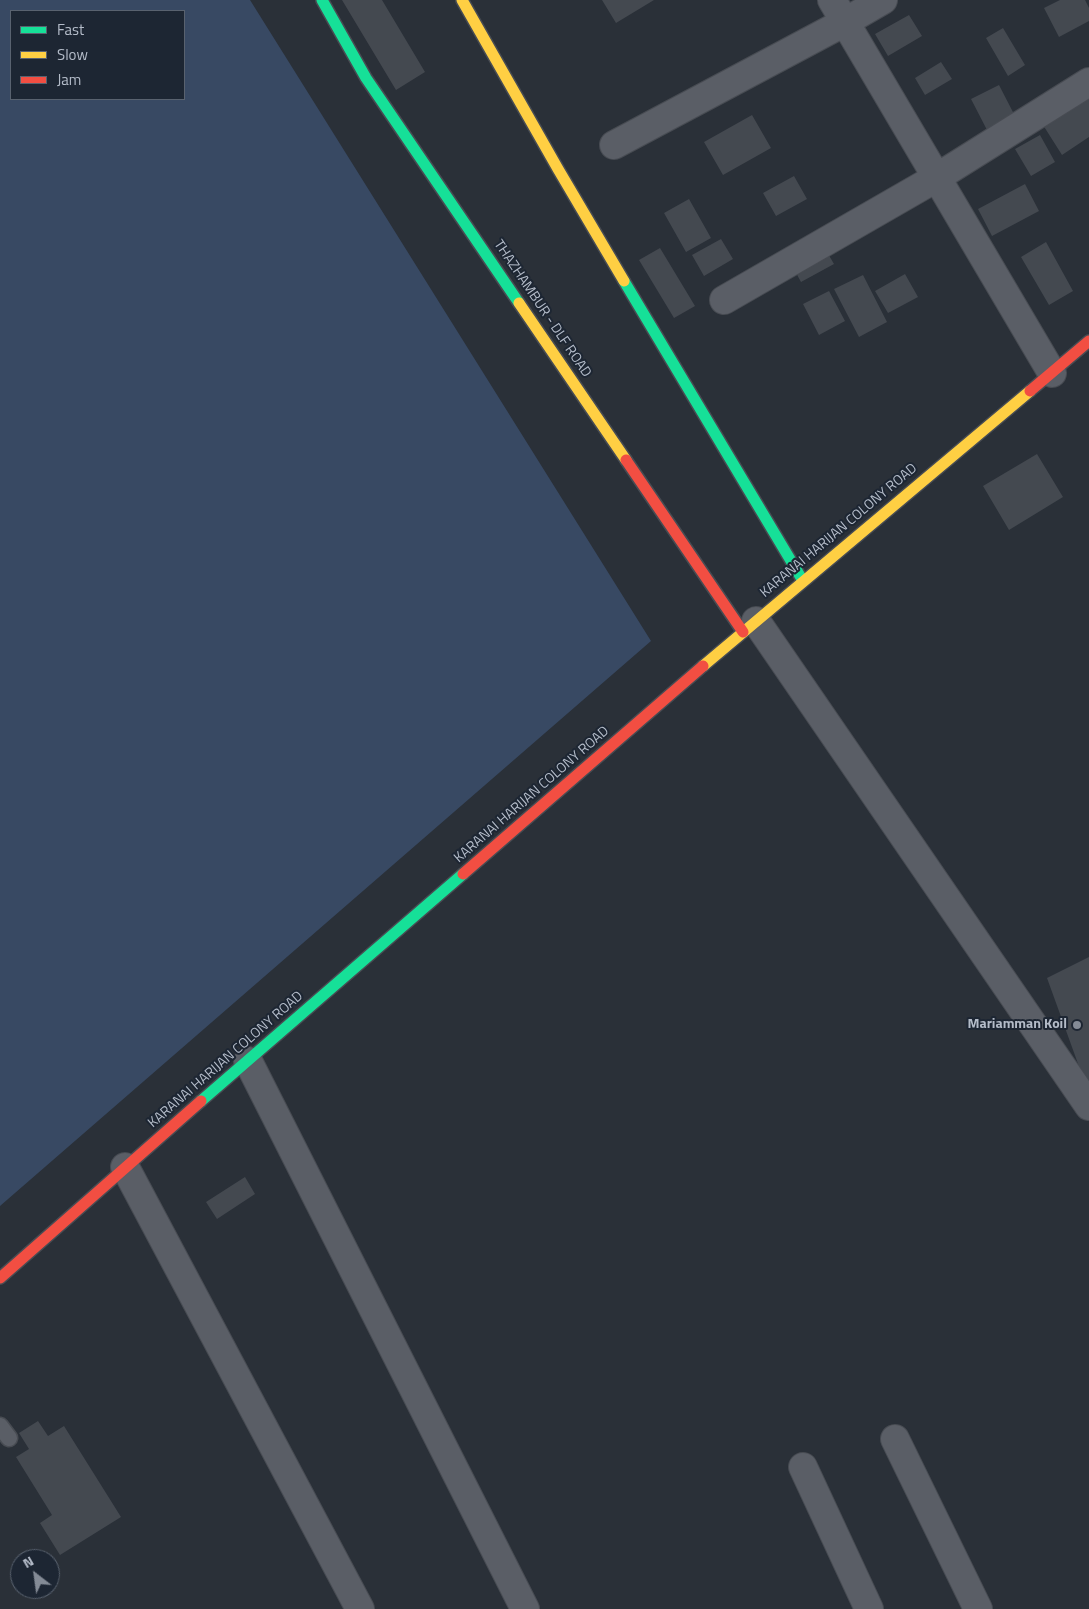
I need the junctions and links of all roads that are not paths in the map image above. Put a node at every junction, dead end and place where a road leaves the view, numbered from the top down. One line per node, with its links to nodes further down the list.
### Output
1 (322, 0): 12 (street, THAZHAMBUR - DLF ROAD)
2 (462, 0): 11 (street)
3 (883, 0): 4 (street)
4 (838, 11): 6 (street); 7 (street)
5 (1089, 82): 7 (street)
6 (614, 145)
7 (936, 178): 8 (street); 10 (street)
8 (724, 300)
9 (1089, 342): 10 (street, KARANAI HARIJAN COLONY ROAD)
10 (1052, 373): 11 (street, KARANAI HARIJAN COLONY ROAD)
11 (803, 581): 12 (street, KARANAI HARIJAN COLONY ROAD)
12 (750, 626): 13 (street, KARANAI HARIJAN COLONY ROAD); 14 (street)
13 (248, 1061): 15 (street, KARANAI HARIJAN COLONY ROAD); 20 (street)
14 (1089, 1106)
15 (125, 1167): 16 (street, KARANAI HARIJAN COLONY ROAD); 19 (street)
16 (0, 1278)
17 (896, 1439): 22 (street)
18 (803, 1467): 21 (street)
19 (360, 1609)
20 (525, 1609)
21 (869, 1609)
22 (978, 1609)

